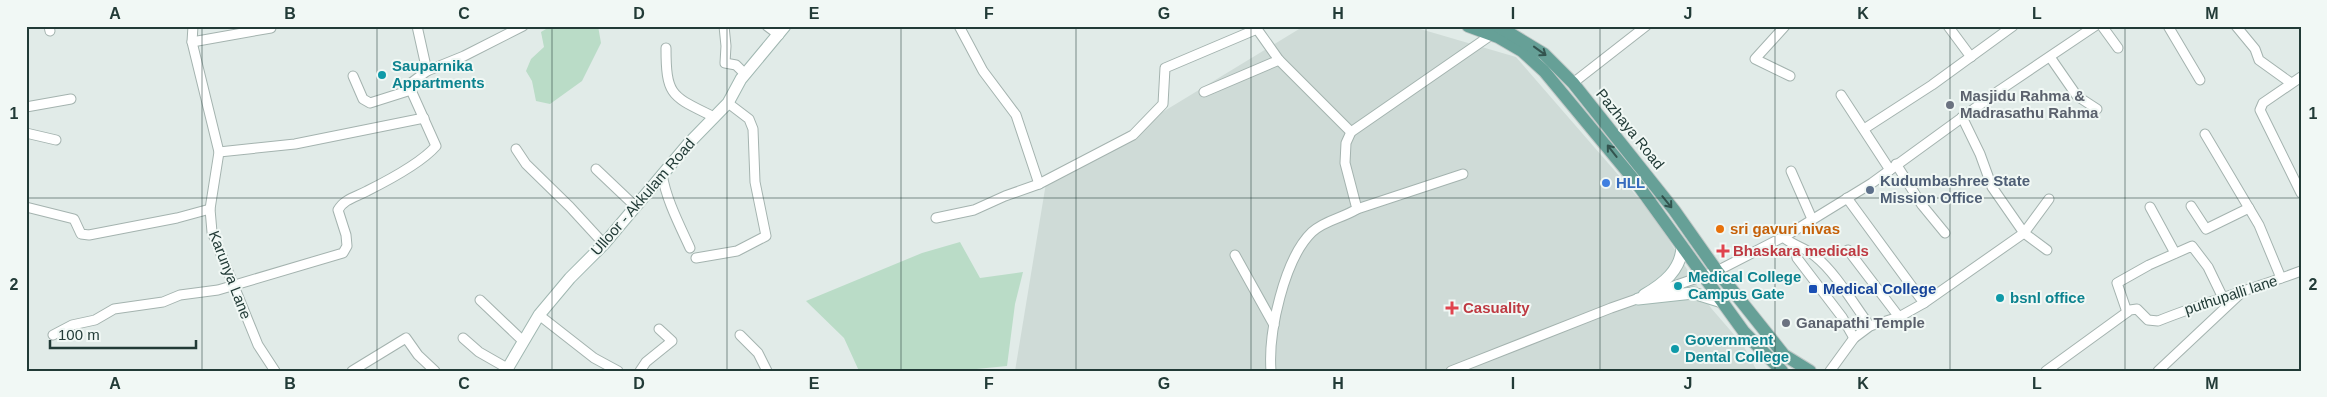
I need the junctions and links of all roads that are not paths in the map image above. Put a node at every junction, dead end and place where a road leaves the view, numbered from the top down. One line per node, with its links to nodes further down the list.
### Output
1 (193, 26): 20 (street, Karunya Lane)
2 (417, 26): 26 (street)
3 (523, 26): 26 (street)
4 (724, 26): 27 (street)
5 (767, 26): 19 (street)
6 (959, 26): 56 (street)
7 (1468, 26): 18 (main road)
8 (1646, 26): 32 (street)
9 (1786, 26): 29 (street)
10 (1948, 26): 23 (street)
11 (2013, 26): 23 (street)
12 (2095, 26): 24 (street)
13 (2102, 26): 22 (street)
14 (2168, 26): 31 (street)
15 (2236, 26): 33 (street)
16 (1256, 27): 25 (street); 56 (street)
17 (271, 28): 20 (street)
18 (1500, 29): 32 (main road, Pazhaya Road, one-way to 32); 45 (street); 73 (main road, one-way to 18)
19 (782, 30): 27 (main road, Ulloor - Akkulam Road)
20 (192, 42): 50 (street, Karunya Lane)
21 (666, 48): 41 (street)
22 (2118, 48)
23 (1971, 57): 44 (street)
24 (2050, 57): 40 (street); 42 (street)
25 (1279, 60): 35 (street); 45 (street)
26 (427, 71): 34 (street)
27 (745, 74): 38 (main road, Ulloor - Akkulam Road)
28 (353, 76): 34 (street)
29 (1790, 76)
30 (2301, 76): 33 (street)
31 (2200, 80)
32 (1573, 83): 81 (main road, Pazhaya Road, one-way to 81)
33 (2292, 83): 57 (street)
34 (411, 90): 43 (street)
35 (1204, 92)
36 (1840, 95): 44 (street)
37 (71, 99): 39 (street)
38 (728, 103): 41 (main road, Ulloor - Akkulam Road); 80 (street)
39 (26, 107)
40 (2097, 109)
41 (714, 117): 54 (main road, Ulloor - Akkulam Road)
42 (1962, 117): 51 (street); 70 (street)
43 (424, 118): 50 (street); 85 (street)
44 (1864, 129): 51 (street)
45 (1351, 132): 66 (street)
46 (26, 134): 48 (street)
47 (2205, 134): 64 (street)
48 (56, 140)
49 (516, 149): 72 (street)
50 (219, 152): 65 (street, Karunya Lane)
51 (1893, 167): 58 (street); 69 (street)
52 (596, 169): 60 (street)
53 (1791, 170): 68 (street)
54 (662, 174): 60 (main road, Ulloor - Akkulam Road); 75 (street)
55 (1463, 174): 66 (street)
56 (1039, 184): 67 (street)
57 (2301, 192)
58 (1847, 198): 68 (street); 91 (street)
59 (2048, 199): 70 (street)
60 (635, 206): 72 (main road, Ulloor - Akkulam Road)
61 (2191, 206): 64 (street)
62 (26, 207): 65 (street)
63 (2150, 207): 78 (street)
64 (2249, 208): 84 (street)
65 (210, 209): 85 (street, Karunya Lane)
66 (1357, 209): 95 (street)
67 (936, 218)
68 (1812, 219): 71 (street)
69 (1945, 233)
70 (2024, 233): 77 (street); 91 (street)
71 (1783, 237): 74 (street); 81 (street)
72 (604, 244): 93 (main road, Ulloor - Akkulam Road)
73 (1682, 247): 83 (main road); 88 (main road)
74 (1795, 247): 96 (street); 101 (street)
75 (690, 248)
76 (1848, 250): 94 (street)
77 (2046, 250)
78 (2175, 253): 87 (street); 92 (street)
79 (1235, 255): 95 (street)
80 (696, 258)
81 (1717, 271): 83 (street); 103 (main road, Pazhaya Road)
82 (2301, 271): 84 (street, puthupalli lane)
83 (1703, 276): 88 (street); 90 (main road)
84 (2282, 278): 86 (street, puthupalli lane)
85 (231, 284): 98 (street); 105 (street, Karunya Lane)
86 (2240, 294): 87 (street, puthupalli lane); 117 (street)
87 (2223, 298): 92 (street, puthupalli lane)
88 (1638, 299): 90 (main road); 112 (street)
89 (480, 300): 102 (street)
90 (1722, 302): 113 (main road)
91 (1924, 303): 94 (street)
92 (2127, 312): 116 (street)
93 (539, 315): 102 (main road, Ulloor - Akkulam Road); 108 (street)
94 (1899, 317): 96 (street)
95 (1274, 325): 111 (street)
96 (1870, 326): 101 (street)
97 (659, 329): 109 (street)
98 (52, 335)
99 (740, 335): 110 (street)
100 (463, 338): 104 (street)
101 (1854, 338): 115 (street)
102 (523, 342): 104 (main road, Ulloor - Akkulam Road)
103 (1784, 355): 113 (main road); 114 (main road, Pazhaya Road)
104 (506, 369)
105 (275, 371)
106 (352, 371): 107 (street)
107 (435, 371)
108 (618, 371)
109 (640, 371)
110 (767, 371)
111 (1271, 371)
112 (1451, 371)
113 (1784, 371)
114 (1810, 371)
115 (1830, 371)
116 (2046, 371)
117 (2158, 371)

